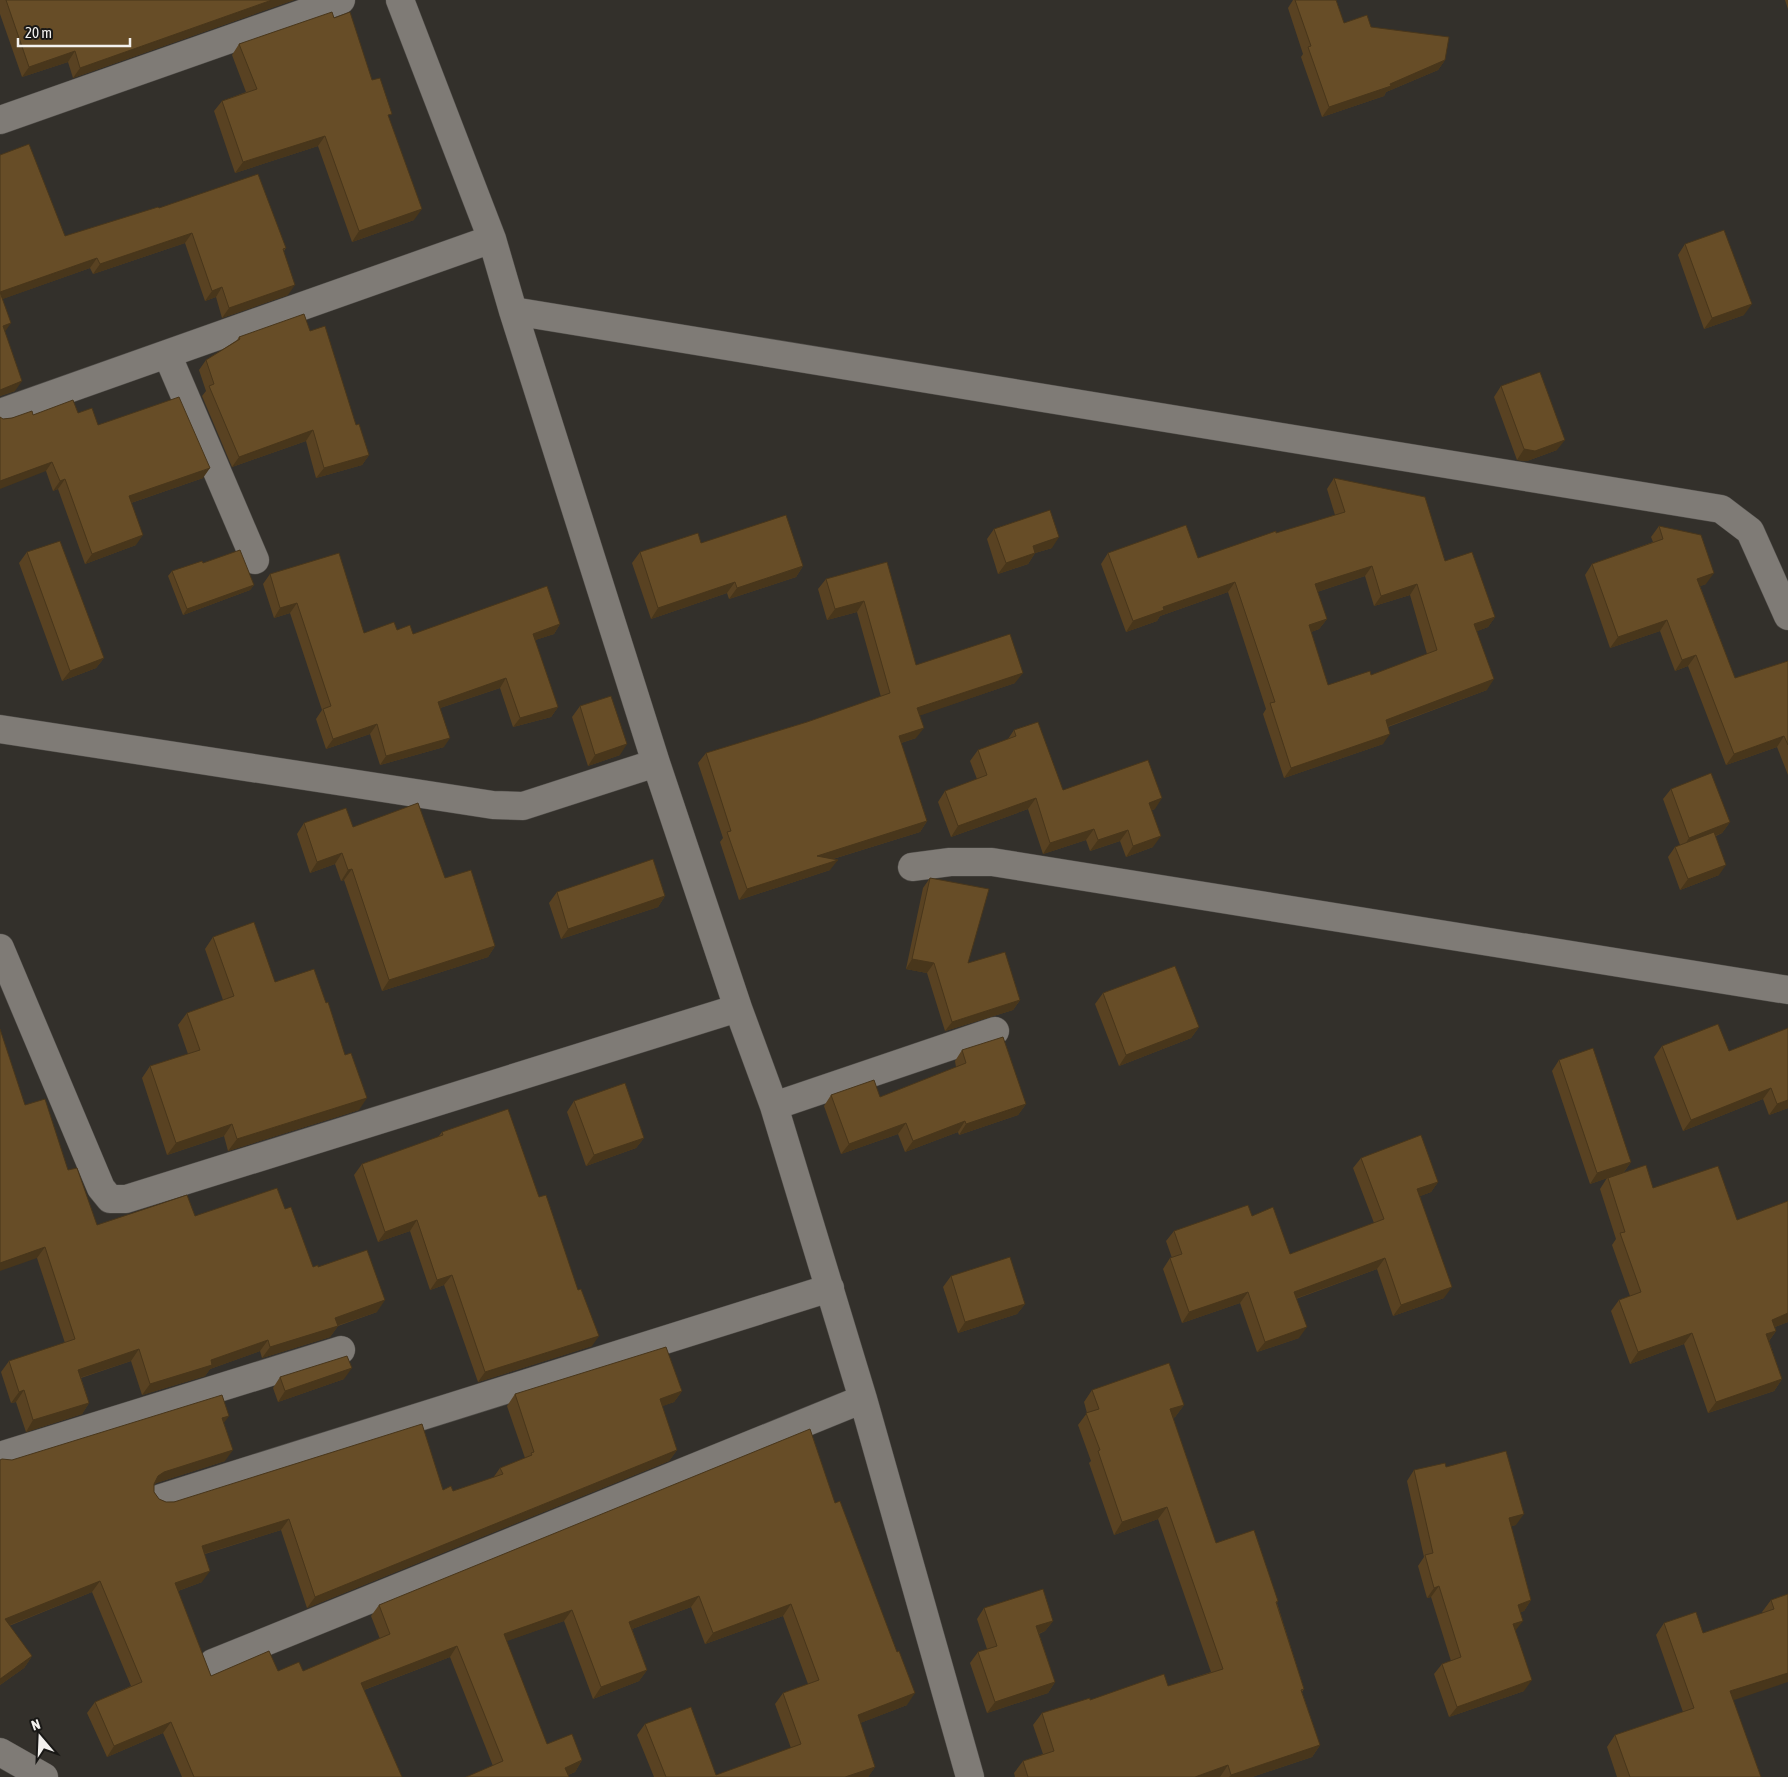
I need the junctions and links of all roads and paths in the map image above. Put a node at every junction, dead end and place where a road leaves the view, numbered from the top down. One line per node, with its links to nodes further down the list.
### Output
1 (342, 0): 3 (street)
2 (400, 0): 4 (street)
3 (0, 120)
4 (492, 239): 5 (street); 6 (street)
5 (513, 311): 9 (street); 11 (street)
6 (167, 354): 7 (street); 8 (street)
7 (0, 413)
8 (255, 560)
9 (1788, 616)
10 (0, 730): 11 (street)
11 (656, 763): 15 (street)
12 (912, 867): 14 (street)
13 (0, 948): 15 (street)
14 (1788, 990)
15 (738, 1008): 17 (street)
16 (995, 1032): 17 (street)
17 (774, 1106): 18 (street)
18 (830, 1288): 20 (street); 22 (street)
19 (341, 1350): 21 (street)
20 (863, 1398): 23 (street); 26 (street)
21 (0, 1456)
22 (161, 1498)
23 (213, 1663)
24 (0, 1752): 25 (street)
25 (44, 1777)
26 (970, 1777)

